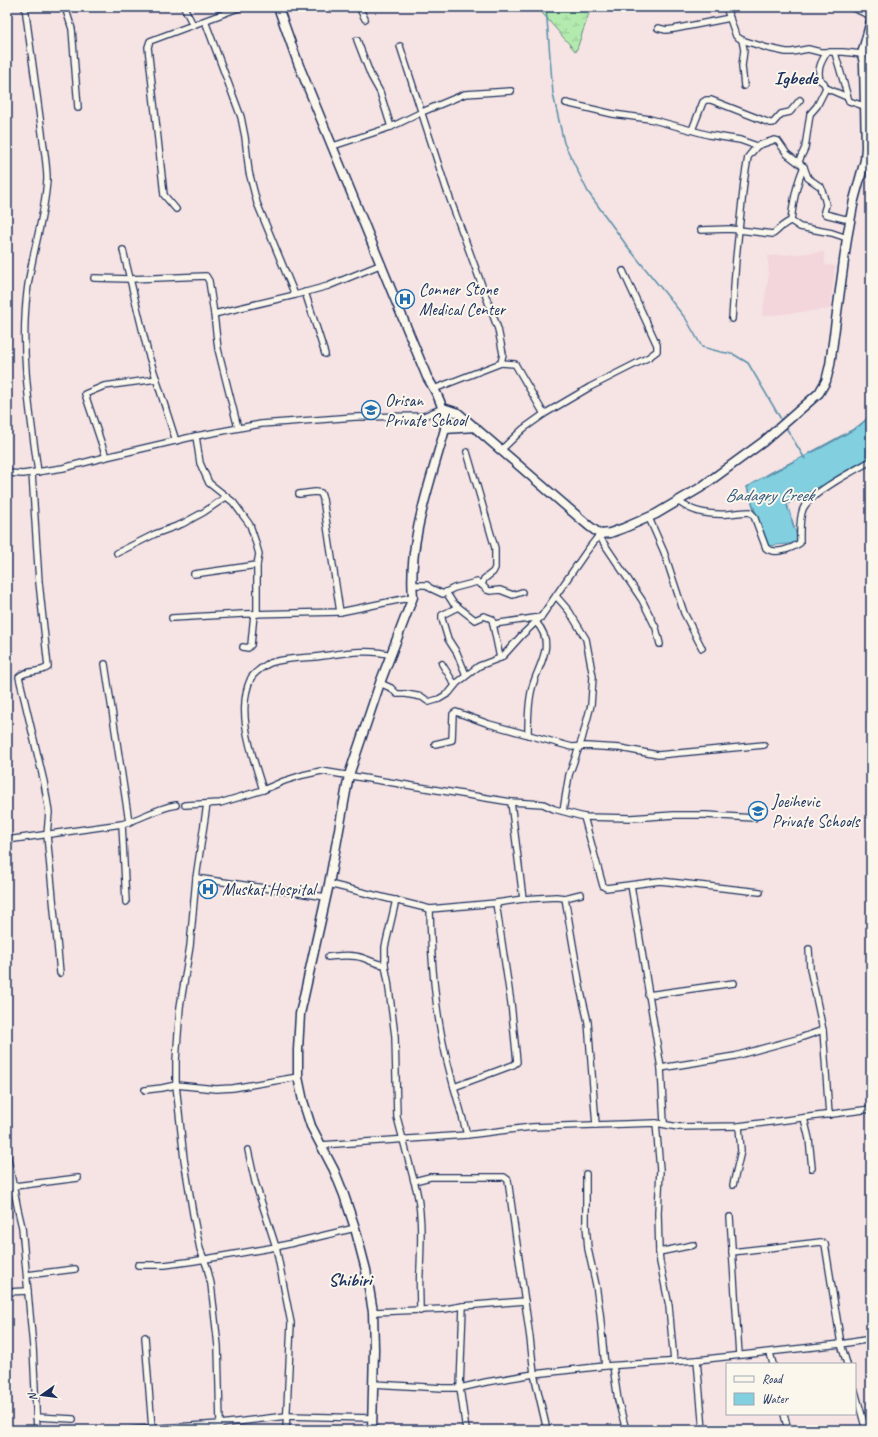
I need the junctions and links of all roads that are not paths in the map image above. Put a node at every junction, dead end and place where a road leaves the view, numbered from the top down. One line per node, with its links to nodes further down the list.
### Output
1 (25, 7): 67 (street)
2 (65, 7): 29 (street)
3 (184, 7): 14 (street)
4 (241, 7): 13 (street)
5 (278, 7): 33 (main road)
6 (359, 7): 11 (street)
7 (726, 7): 10 (street)
8 (851, 7): 9 (street)
9 (871, 16)
10 (730, 18): 15 (street); 17 (street)
11 (365, 19)
12 (871, 20): 21 (main road)
13 (206, 21): 14 (street); 49 (street)
14 (193, 25): 37 (street)
15 (658, 28)
16 (357, 40): 31 (street)
17 (742, 40): 19 (street); 22 (street)
18 (400, 46): 30 (street)
19 (827, 52): 20 (street); 23 (street)
20 (835, 53): 21 (street); 25 (street)
21 (862, 54): 28 (main road)
22 (744, 86)
23 (826, 88): 25 (street); 35 (street)
24 (511, 91): 30 (street)
25 (847, 97): 28 (street)
26 (800, 100): 32 (street)
27 (566, 103): 32 (street)
28 (864, 106): 38 (main road)
29 (78, 108)
30 (422, 112): 31 (street); 53 (street)
31 (391, 127): 33 (street)
32 (692, 130): 34 (street)
33 (333, 146): 44 (main road)
34 (756, 146): 35 (street); 41 (street)
35 (798, 161): 36 (street)
36 (804, 166): 38 (street); 39 (street)
37 (176, 209)
38 (851, 217): 42 (main road)
39 (791, 222): 41 (street); 42 (street)
40 (701, 230): 41 (street)
41 (740, 231): 51 (street)
42 (847, 238): 71 (main road)
43 (123, 250): 47 (street)
44 (382, 264): 48 (street); 55 (main road)
45 (623, 271): 57 (street)
46 (94, 278): 47 (street)
47 (130, 279): 50 (street); 54 (street)
48 (305, 292): 49 (street); 52 (street)
49 (295, 295): 50 (street)
50 (214, 314): 59 (street)
51 (732, 319)
52 (325, 354)
53 (501, 363): 55 (street); 57 (street)
54 (157, 379): 62 (street); 65 (street)
55 (434, 389): 56 (main road)
56 (443, 408): 58 (main road); 59 (street); 60 (main road)
57 (544, 414): 63 (street)
58 (475, 427): 60 (main road); 63 (main road)
59 (238, 428): 61 (street)
60 (445, 430): 78 (main road)
61 (196, 436): 62 (street); 70 (street)
62 (176, 441): 65 (street)
63 (500, 451): 73 (main road)
64 (467, 452): 77 (street)
65 (106, 457): 67 (street)
66 (871, 461): 71 (street)
67 (35, 472): 68 (street); 115 (street)
68 (7, 473)
69 (298, 494): 84 (street)
70 (226, 497): 74 (street); 75 (street)
71 (679, 502): 72 (main road)
72 (649, 518): 73 (main road); 92 (street)
73 (599, 535): 81 (street); 90 (street)
74 (117, 553)
75 (257, 565): 76 (street); 85 (street)
76 (194, 574)
77 (482, 584): 79 (street); 80 (street)
78 (412, 585): 79 (street); 82 (main road)
79 (446, 592): 83 (street)
80 (522, 592)
81 (556, 596): 86 (street); 103 (street)
82 (413, 597): 84 (street); 93 (main road)
83 (458, 607): 89 (street); 97 (street)
84 (340, 612): 85 (street)
85 (255, 614): 87 (street); 91 (street)
86 (541, 617): 88 (street); 89 (street)
87 (172, 618)
88 (536, 622): 94 (street); 100 (street)
89 (494, 624): 94 (street)
90 (660, 644)
91 (243, 647)
92 (702, 648)
93 (391, 655): 98 (main road); 105 (street)
94 (500, 658): 97 (street)
95 (105, 664): 113 (street)
96 (442, 664): 99 (street)
97 (466, 675): 99 (street)
98 (380, 683): 99 (street); 104 (main road)
99 (455, 685)
100 (528, 735): 101 (street); 103 (street)
101 (435, 744)
102 (764, 745): 103 (street)
103 (578, 747): 110 (street)
104 (349, 775): 105 (street); 106 (street); 118 (main road)
105 (263, 790): 107 (street)
106 (511, 802): 110 (street); 124 (street)
107 (207, 804): 109 (street); 117 (street)
108 (176, 805): 113 (street)
109 (185, 805)
110 (563, 811): 111 (street)
111 (584, 817): 112 (street); 119 (street)
112 (754, 818)
113 (129, 822): 114 (street)
114 (122, 824): 115 (street); 126 (street)
115 (47, 835): 116 (street); 132 (street)
116 (7, 840)
117 (196, 878): 122 (street); 138 (street)
118 (329, 884): 122 (main road); 125 (street)
119 (631, 885): 120 (street); 134 (street)
120 (760, 892)
121 (581, 894): 123 (street)
122 (326, 896): 137 (main road)
123 (565, 898): 124 (street); 146 (street)
124 (523, 899): 127 (street)
125 (396, 900): 128 (street); 131 (street)
126 (126, 902)
127 (496, 903): 128 (street); 139 (street)
128 (430, 909): 139 (street)
129 (809, 949): 135 (street)
130 (328, 957): 131 (street)
131 (385, 965): 149 (street)
132 (60, 973)
133 (734, 982): 134 (street)
134 (648, 995): 136 (street)
135 (823, 1030): 136 (street); 142 (street)
136 (661, 1068): 145 (street)
137 (298, 1077): 138 (street); 150 (main road)
138 (176, 1085): 140 (street); 166 (street)
139 (454, 1086): 148 (street)
140 (146, 1090)
141 (871, 1109): 142 (street)
142 (829, 1116): 143 (street)
143 (804, 1118): 147 (street); 153 (street)
144 (656, 1122): 145 (street); 146 (street); 164 (street)
145 (664, 1123): 147 (street)
146 (596, 1125): 148 (street)
147 (739, 1126): 157 (street)
148 (467, 1135): 149 (street)
149 (404, 1139): 150 (street); 156 (street)
150 (321, 1144): 161 (main road)
151 (248, 1150): 163 (street)
152 (7, 1154): 158 (street)
153 (812, 1168)
154 (586, 1174): 185 (street)
155 (78, 1178): 158 (street)
156 (414, 1181): 172 (street); 174 (street)
157 (733, 1185)
158 (14, 1186): 159 (street); 169 (street)
159 (7, 1187)
160 (730, 1217): 165 (street)
161 (355, 1228): 163 (street); 175 (main road)
162 (693, 1245): 164 (street)
163 (276, 1247): 166 (street); 192 (street)
164 (659, 1252): 182 (street)
165 (732, 1252): 178 (street); 180 (street)
166 (204, 1258): 167 (street); 196 (street)
167 (138, 1265)
168 (75, 1269): 169 (street)
169 (27, 1275): 170 (street)
170 (28, 1290): 171 (street); 193 (street)
171 (7, 1292)
172 (525, 1301): 173 (street); 187 (street)
173 (463, 1306): 174 (street); 189 (street)
174 (420, 1311): 175 (street)
175 (373, 1312): 188 (main road)
176 (145, 1337): 197 (street)
177 (871, 1339): 178 (street)
178 (841, 1344): 179 (street); 184 (street)
179 (770, 1352): 180 (street); 183 (street)
180 (739, 1355): 181 (street)
181 (697, 1360): 182 (street); 205 (street)
182 (674, 1362): 186 (street)
183 (773, 1363)
184 (846, 1363)
185 (605, 1366): 186 (street); 187 (street)
186 (613, 1366): 204 (street)
187 (534, 1374): 189 (street); 203 (street)
188 (373, 1384): 189 (street); 194 (main road)
189 (460, 1388): 202 (street)
190 (856, 1395): 207 (street)
191 (784, 1415): 206 (street)
192 (286, 1416): 194 (street); 196 (street); 200 (street)
193 (36, 1417): 195 (street); 198 (street)
194 (372, 1418): 201 (main road)
195 (73, 1419)
196 (219, 1427): 197 (street)
197 (152, 1429): 199 (street)
198 (37, 1430)
199 (132, 1430)
200 (286, 1430)
201 (372, 1430)
202 (466, 1430)
203 (548, 1430)
204 (626, 1430)
205 (703, 1430)
206 (788, 1430)
207 (866, 1430)

